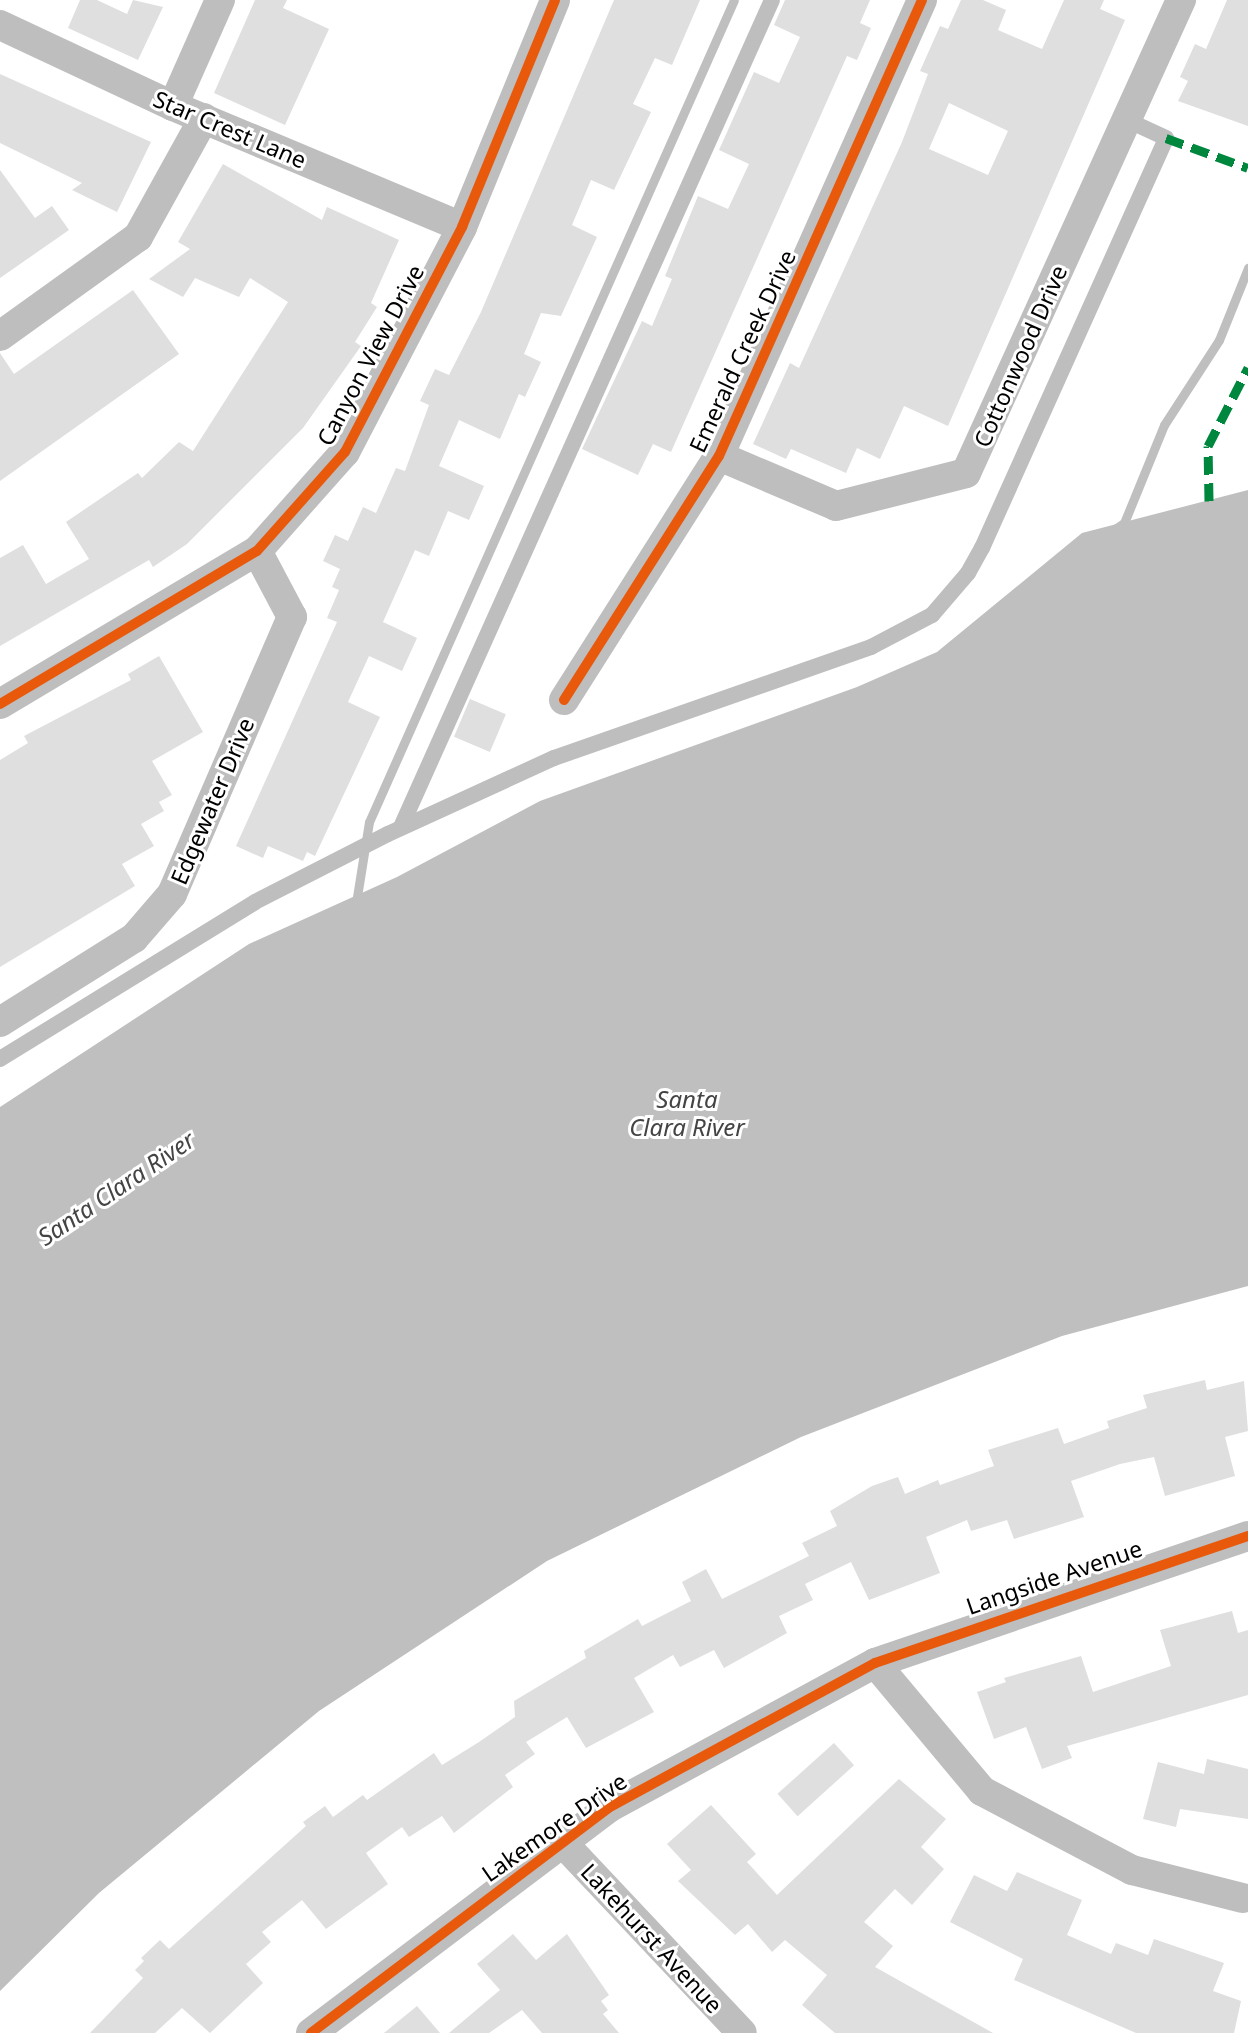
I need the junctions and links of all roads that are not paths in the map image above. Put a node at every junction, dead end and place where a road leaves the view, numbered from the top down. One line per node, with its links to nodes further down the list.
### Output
1 (220, 0): 7 (street)
2 (555, 0): 10 (street, Canyon View Drive)
3 (772, 0): 16 (lane)
4 (922, 0): 12 (street, Emerald Creek Drive)
5 (1181, 0): 9 (street, Cottonwood Drive)
6 (0, 25): 7 (street, Star Crest Lane)
7 (173, 106): 8 (street, Star Crest Lane)
8 (204, 118): 10 (street, Star Crest Lane); 11 (street)
9 (1126, 120): 12 (street, Cottonwood Drive); 16 (lane)
10 (462, 227): 13 (street, Canyon View Drive)
11 (0, 337)
12 (719, 456): 14 (street, Emerald Creek Drive)
13 (257, 551): 15 (street, Canyon View Drive); 17 (street, Edgewater Drive)
14 (564, 700)
15 (0, 704)
16 (394, 831): 18 (lane)
17 (0, 1022)
18 (0, 1059)
19 (1248, 1536): 20 (street, Langside Avenue)
20 (875, 1663): 21 (street, Lakemore Drive); 22 (street)
21 (562, 1842): 23 (street, Lakemore Drive); 24 (street, Lakehurst Avenue)
22 (1243, 1899)
23 (311, 2033)
24 (743, 2033)

